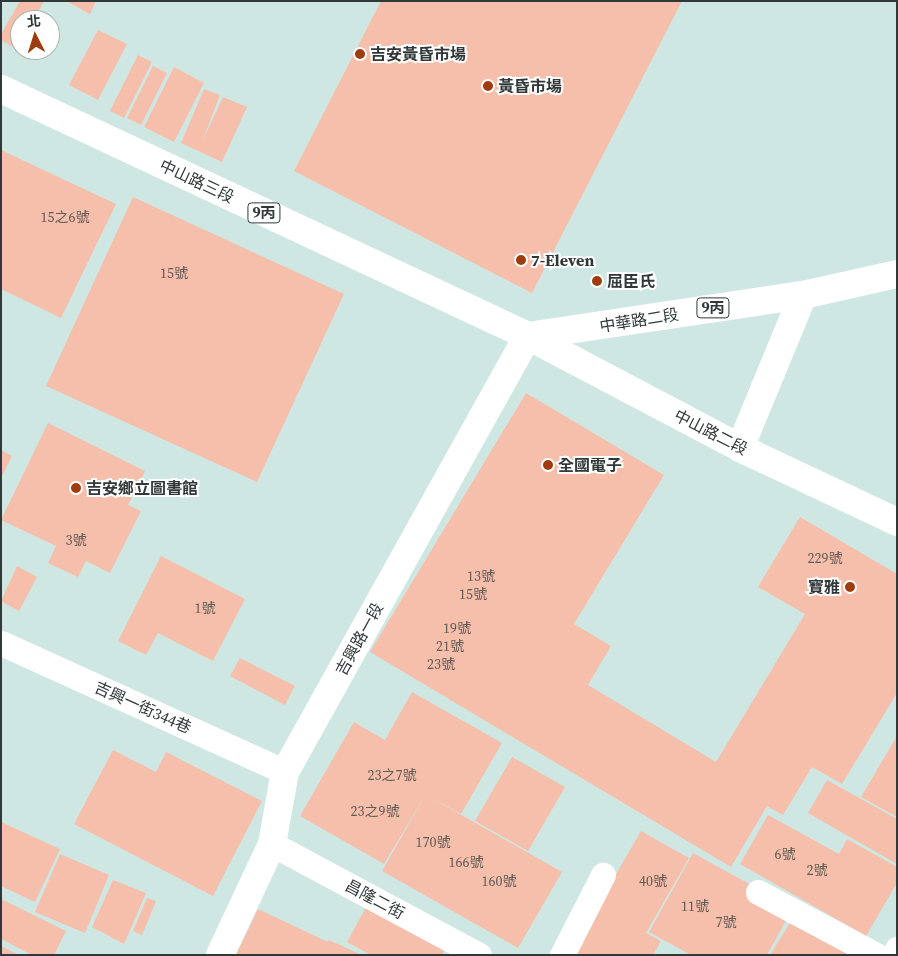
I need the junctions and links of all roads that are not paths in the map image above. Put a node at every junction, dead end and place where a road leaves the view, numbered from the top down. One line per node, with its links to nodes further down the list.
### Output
1 (1, 90): 4 (main road, 中山路三段 / 9丙)
2 (897, 274): 3 (main road, 中華路二段 / 9丙)
3 (803, 295): 4 (main road, 中華路二段 / 9丙); 5 (main road)
4 (528, 336): 5 (main road, 中山路二段); 8 (main road, 吉興路一段)
5 (740, 448): 6 (main road, 中山路二段)
6 (897, 522)
7 (1, 643): 8 (street, 吉興一街344巷)
8 (285, 772): 9 (main road, 吉興路一段)
9 (272, 844): 13 (main road, 吉興路一段); 14 (street, 昌隆二街)
10 (603, 875): 15 (street)
11 (758, 892): 16 (street)
12 (897, 949): 17 (street)
13 (220, 955)
14 (479, 955)
15 (562, 955)
16 (876, 955)
17 (894, 955)

